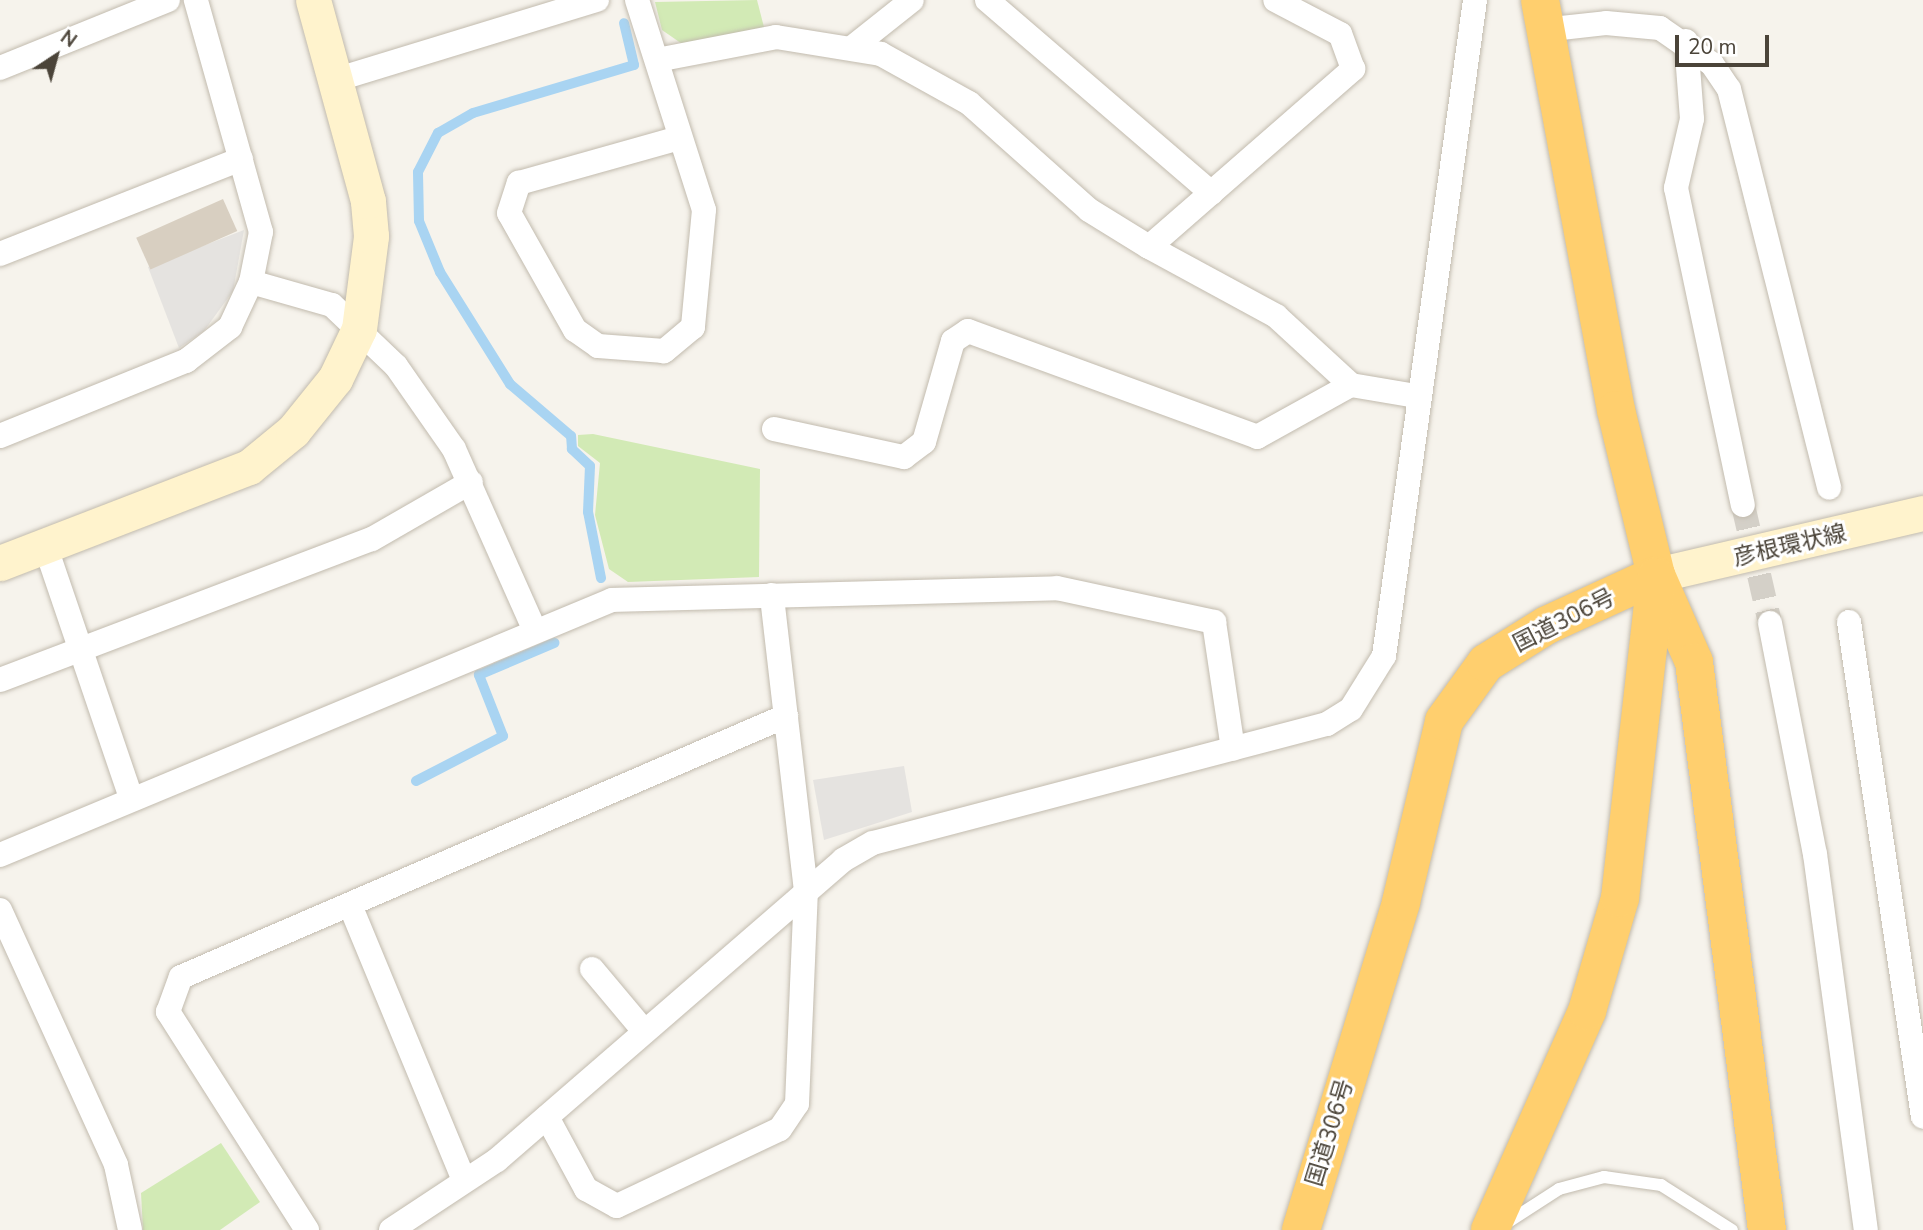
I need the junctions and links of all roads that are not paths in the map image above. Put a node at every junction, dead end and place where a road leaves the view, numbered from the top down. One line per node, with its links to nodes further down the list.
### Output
1 (168, 0): 15 (street)
2 (196, 0): 18 (street)
3 (313, 0): 16 (street)
4 (597, 0): 10 (street)
5 (637, 0): 14 (street)
6 (912, 0): 13 (street)
7 (987, 0): 19 (street)
8 (1275, 0): 19 (street)
9 (1475, 0): 25 (street)
10 (567, 5): 16 (street)
11 (1542, 15): 12 (street); 34 (highway)
12 (1686, 41): 29 (street); 30 (street)
13 (853, 47): 14 (street); 20 (street)
14 (657, 60): 17 (street)
15 (0, 68)
16 (335, 80): 23 (street)
17 (679, 138): 17 (street)
18 (241, 159): 21 (street); 22 (street)
19 (1211, 193): 20 (street)
20 (1149, 247): 24 (street)
21 (0, 254)
22 (251, 282): 23 (street); 27 (street)
23 (359, 329): 28 (street); 32 (street)
24 (1351, 385): 25 (street); 26 (street)
25 (1416, 396): 42 (street)
26 (774, 429)
27 (0, 436)
28 (471, 482): 38 (street); 39 (street)
29 (1829, 488)
30 (1743, 505)
31 (1923, 513): 34 (street, 彦根環状線)
32 (45, 545): 33 (street); 39 (street)
33 (0, 563)
34 (1656, 575): 56 (highway, 国道306号); 57 (highway); 60 (highway)
35 (772, 595): 38 (street); 41 (street); 42 (street)
36 (1849, 622): 50 (street)
37 (1770, 623): 61 (street)
38 (534, 629): 43 (street)
39 (81, 650): 40 (street); 43 (street)
40 (0, 680)
41 (786, 716): 45 (street); 46 (street)
42 (1233, 749): 45 (street)
43 (131, 798): 44 (street)
44 (0, 855)
45 (806, 891): 49 (street); 51 (street)
46 (350, 905): 52 (street); 54 (street)
47 (0, 910): 53 (street)
48 (592, 969): 49 (street)
49 (644, 1031): 51 (street)
50 (1923, 1116)
51 (547, 1117): 52 (street)
52 (464, 1181): 55 (street)
53 (130, 1230)
54 (307, 1230)
55 (391, 1230)
56 (1301, 1230)
57 (1490, 1230)
58 (1496, 1230): 59 (lane)
59 (1732, 1230)
60 (1767, 1230)
61 (1866, 1230)

